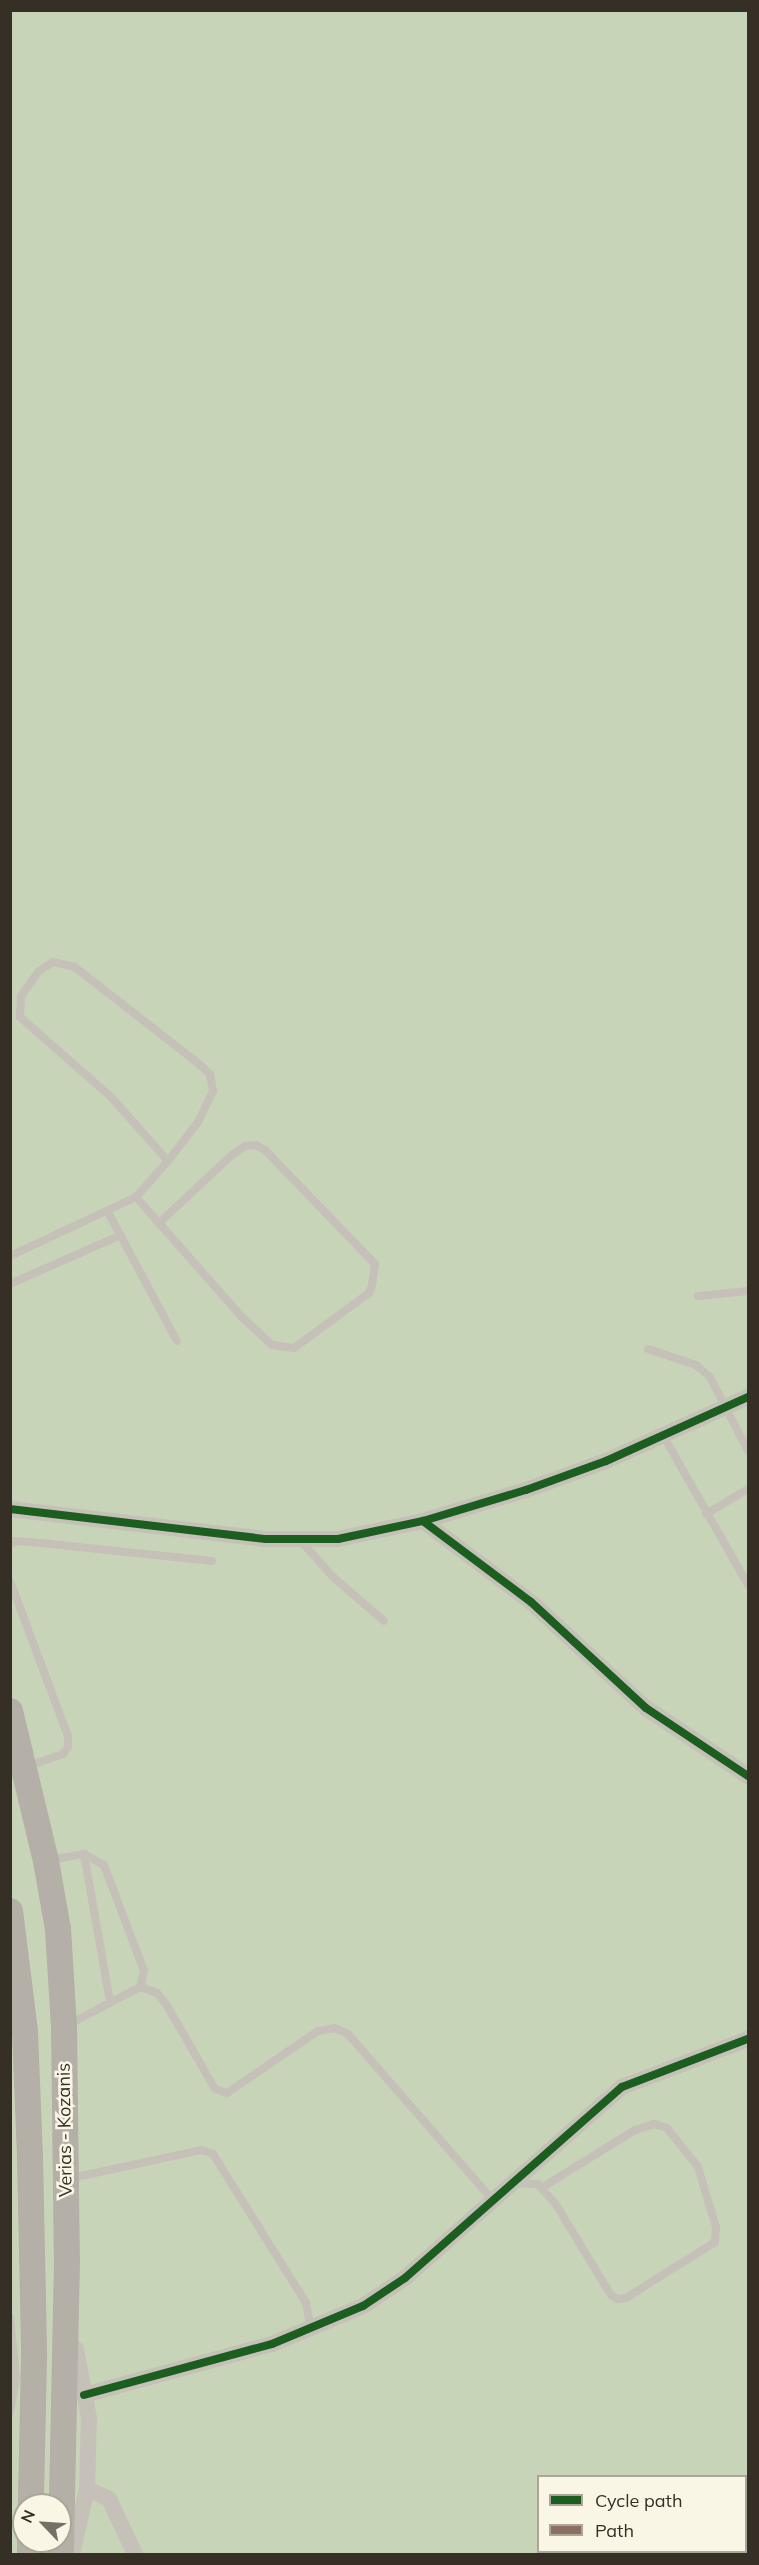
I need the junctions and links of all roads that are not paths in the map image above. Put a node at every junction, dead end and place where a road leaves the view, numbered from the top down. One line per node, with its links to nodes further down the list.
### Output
1 (168, 1161): 1 (lane); 2 (lane)
2 (136, 1197): 3 (lane); 4 (lane)
3 (108, 1212): 5 (lane); 6 (lane)
4 (159, 1222): 4 (lane)
5 (120, 1234): 7 (lane); 10 (lane)
6 (10, 1256)
7 (10, 1284)
8 (748, 1291): 9 (lane)
9 (698, 1296)
10 (177, 1341)
11 (648, 1349): 13 (lane)
12 (748, 1397): 13 (street)
13 (725, 1409): 14 (street); 15 (lane)
14 (664, 1437): 18 (lane); 19 (street)
15 (748, 1451)
16 (748, 1489): 18 (lane)
17 (10, 1509): 20 (street)
18 (706, 1514): 24 (lane)
19 (423, 1521): 20 (street); 28 (street)
20 (301, 1540): 25 (lane)
21 (10, 1545): 22 (lane)
22 (212, 1561)
23 (10, 1581): 27 (lane)
24 (748, 1584)
25 (384, 1621)
26 (10, 1711): 27 (main road, Verias - Kozanis)
27 (25, 1767): 30 (main road, Verias - Kozanis)
28 (748, 1776)
29 (84, 1854): 30 (lane); 32 (lane); 33 (lane)
30 (46, 1861): 34 (main road, Verias - Kozanis)
31 (10, 1911): 43 (main road, Verias - Kozanis)
32 (140, 1987): 33 (lane); 39 (lane)
33 (110, 2002): 34 (lane)
34 (64, 2026): 36 (main road, Verias - Kozanis)
35 (748, 2039): 37 (street)
36 (66, 2179): 40 (main road, Verias - Kozanis); 42 (lane)
37 (507, 2186): 38 (lane); 39 (street)
38 (541, 2188): 38 (lane)
39 (492, 2199): 42 (street)
40 (67, 2260): 44 (street); 48 (main road, Verias - Kozanis)
41 (10, 2317): 43 (lane)
42 (311, 2331): 44 (street)
43 (25, 2356): 45 (lane); 47 (main road, Verias - Kozanis)
44 (84, 2395): 46 (street)
45 (10, 2412)
46 (87, 2489): 49 (street); 50 (street)
47 (31, 2493)
48 (62, 2554)
49 (72, 2554)
50 (135, 2554)

